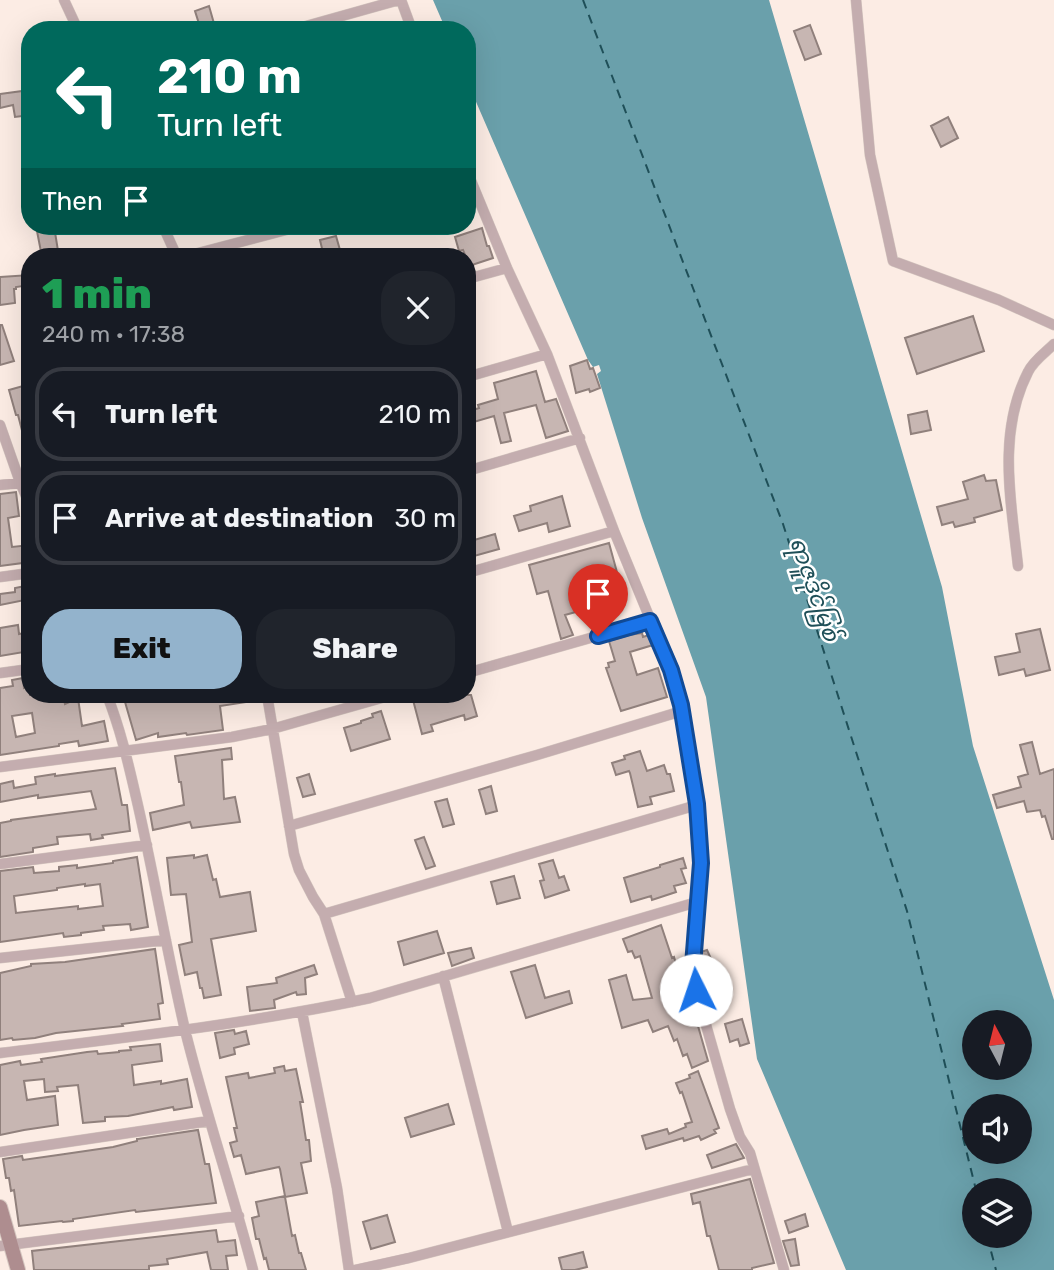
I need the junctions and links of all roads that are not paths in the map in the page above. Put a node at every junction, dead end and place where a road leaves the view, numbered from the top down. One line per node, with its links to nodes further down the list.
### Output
1 (65, 0): 4 (street)
2 (400, 0): 5 (street); 6 (street)
3 (856, 0): 12 (street)
4 (74, 21)
5 (324, 21)
6 (408, 21)
7 (476, 195): 10 (street)
8 (267, 235): 9 (street)
9 (217, 248)
10 (507, 268): 11 (street); 14 (street)
11 (476, 277)
12 (1054, 325)
13 (1054, 344): 23 (street)
14 (547, 354): 15 (street); 17 (street)
15 (476, 374)
16 (0, 425): 19 (street)
17 (579, 438): 18 (street); 22 (street)
18 (476, 468)
19 (21, 473)
20 (21, 482): 21 (street)
21 (0, 485)
22 (614, 531): 24 (street); 27 (street)
23 (1018, 566)
24 (476, 570)
25 (21, 574): 26 (street)
26 (0, 577)
27 (650, 621): 29 (street); 34 (street)
28 (21, 670): 30 (street)
29 (476, 670)
30 (0, 673)
31 (110, 703): 36 (street)
32 (268, 703): 35 (street)
33 (364, 703): 35 (street)
34 (682, 711): 38 (street); 39 (street)
35 (272, 729): 36 (street); 39 (street)
36 (125, 751): 37 (street); 40 (street)
37 (0, 767)
38 (697, 804): 42 (street); 43 (street)
39 (289, 826): 43 (street)
40 (147, 845): 41 (street); 44 (street)
41 (0, 864)
42 (697, 902): 46 (street); 53 (street)
43 (324, 914): 47 (street)
44 (166, 940): 45 (street); 49 (street)
45 (0, 958)
46 (443, 976): 47 (street); 56 (street)
47 (352, 1002): 48 (street)
48 (302, 1012): 49 (street); 61 (street)
49 (186, 1030): 50 (street); 51 (street)
50 (0, 1053)
51 (209, 1121): 52 (street); 55 (street)
52 (0, 1152)
53 (753, 1169): 56 (street); 64 (street)
54 (0, 1206): 57 (street)
55 (239, 1216): 57 (street); 60 (street)
56 (508, 1233): 58 (street)
57 (6, 1246): 59 (street)
58 (409, 1258): 62 (street); 63 (street)
59 (18, 1270)
60 (253, 1270)
61 (349, 1270)
62 (355, 1270)
63 (413, 1270)
64 (785, 1270)

